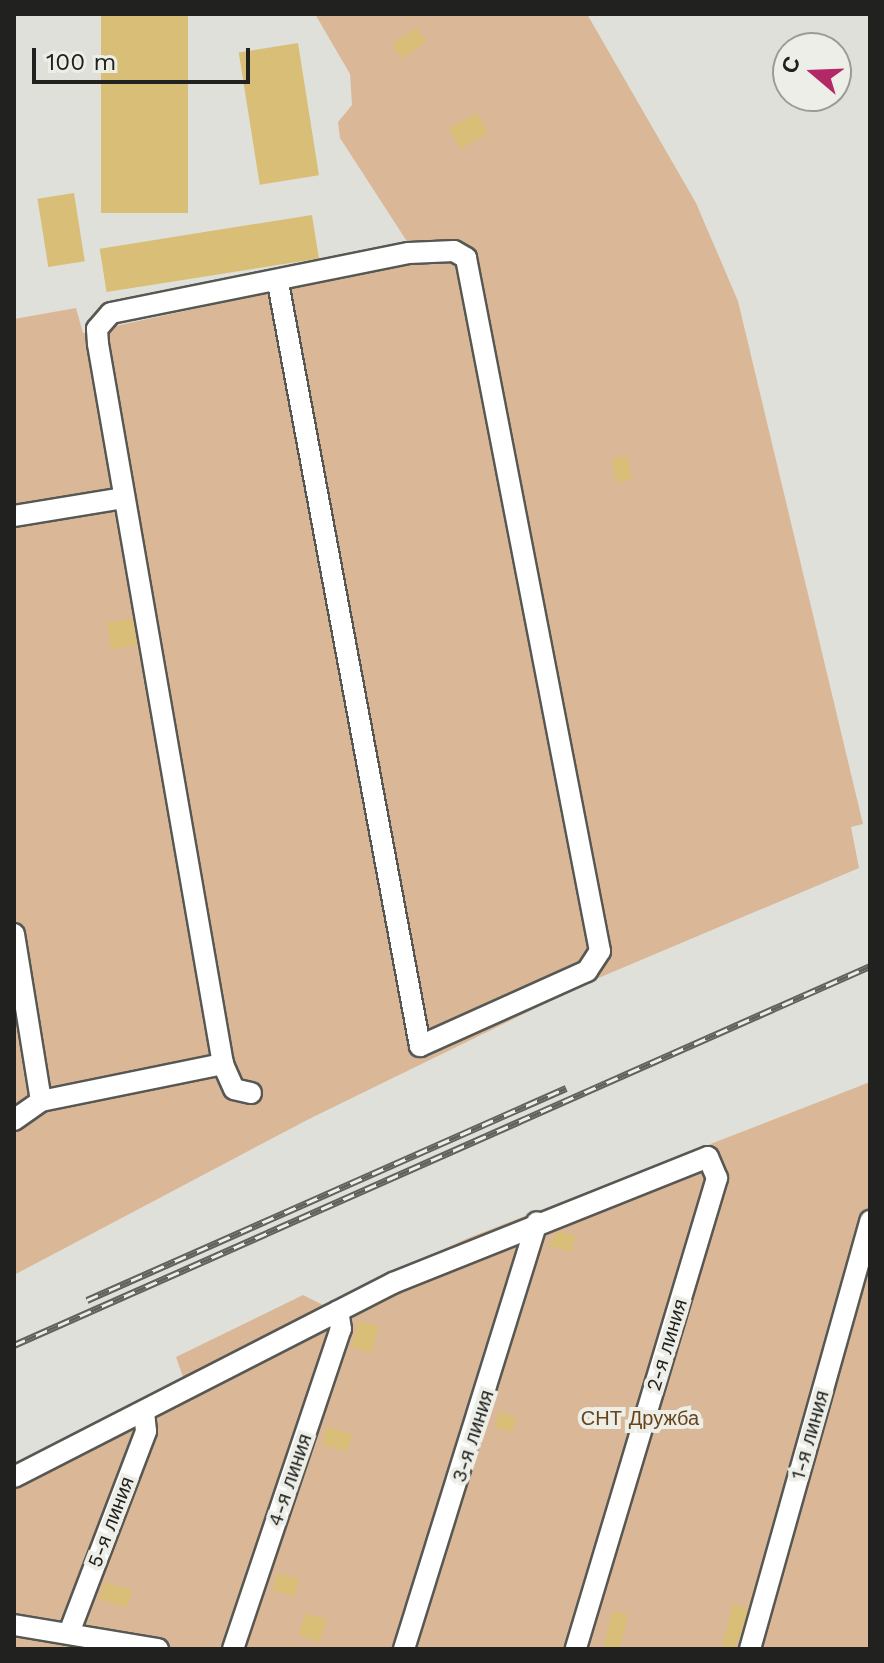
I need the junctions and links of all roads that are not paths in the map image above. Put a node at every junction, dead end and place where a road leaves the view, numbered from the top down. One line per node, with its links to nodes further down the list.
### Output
1 (278, 283): 1 (street); 2 (street)
2 (124, 498): 3 (street); 5 (street)
3 (14, 516)
4 (14, 934): 7 (street)
5 (223, 1064): 6 (street); 7 (street)
6 (251, 1093)
7 (41, 1101): 8 (street)
8 (14, 1120)
9 (870, 1221): 20 (street, 1-я линия)
10 (537, 1222): 11 (street); 18 (street, 3-я линия); 19 (street, 2-я линия)
11 (338, 1311): 12 (street); 17 (street, 4-я линия)
12 (144, 1411): 13 (street); 15 (street, 5-я линия)
13 (14, 1477)
14 (14, 1625): 15 (street)
15 (69, 1633): 16 (street)
16 (158, 1649)
17 (233, 1649)
18 (404, 1649)
19 (576, 1649)
20 (750, 1649)

